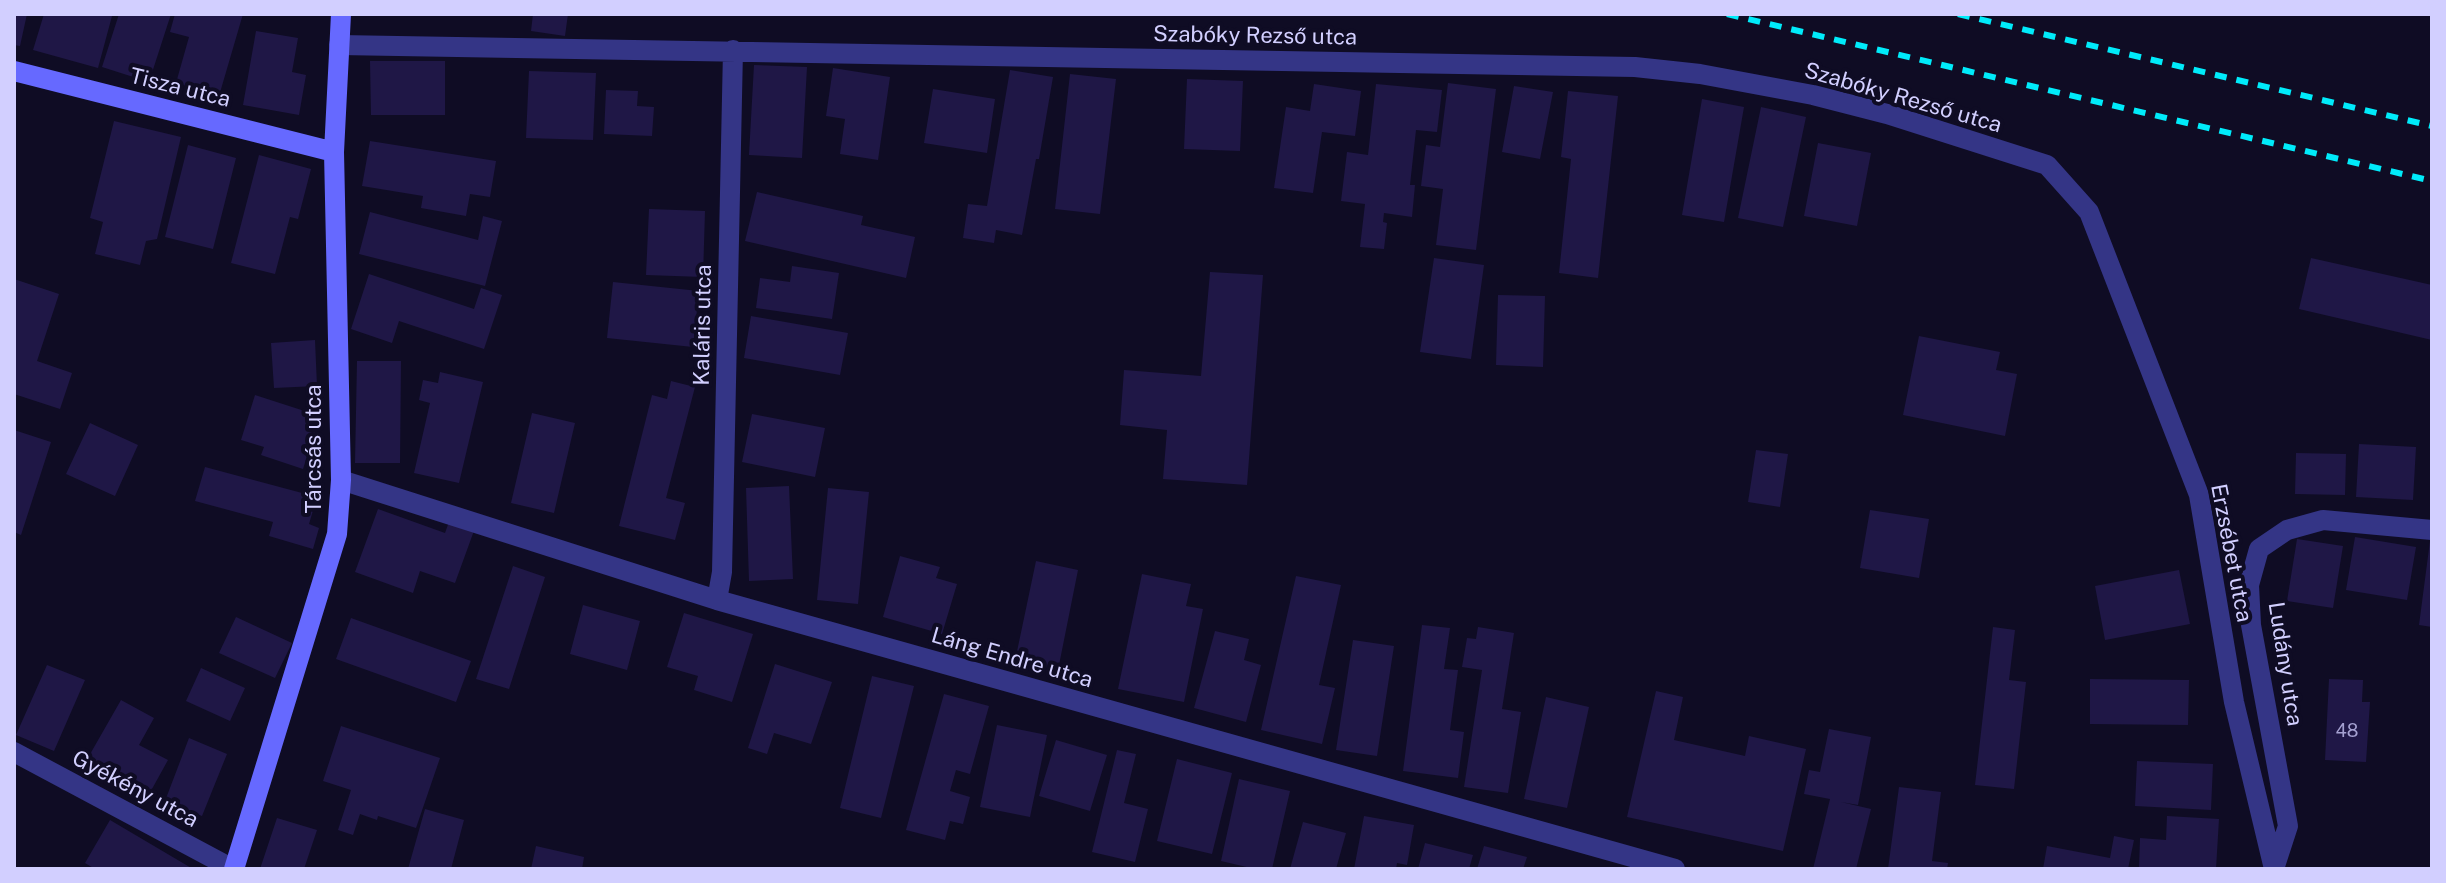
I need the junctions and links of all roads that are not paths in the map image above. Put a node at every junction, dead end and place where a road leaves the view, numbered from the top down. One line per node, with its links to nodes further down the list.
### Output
1 (341, 14): 2 (main road, Tárcsás utca)
2 (339, 45): 3 (street, Szabóky Rezső utca); 5 (main road, Tárcsás utca)
3 (733, 50): 6 (street, Szabóky Rezső utca); 9 (street, Kaláris utca)
4 (14, 71): 5 (main road, Tisza utca)
5 (334, 152): 7 (main road, Tárcsás utca)
6 (2089, 212): 13 (street, Erzsébet utca)
7 (341, 480): 9 (street, Láng Endre utca); 11 (main road, Tárcsás utca)
8 (2432, 530): 13 (street, Ludány utca)
9 (717, 600): 12 (street, Láng Endre utca)
10 (14, 752): 11 (street, Gyékény utca)
11 (233, 869)
12 (1675, 869)
13 (2274, 869)

